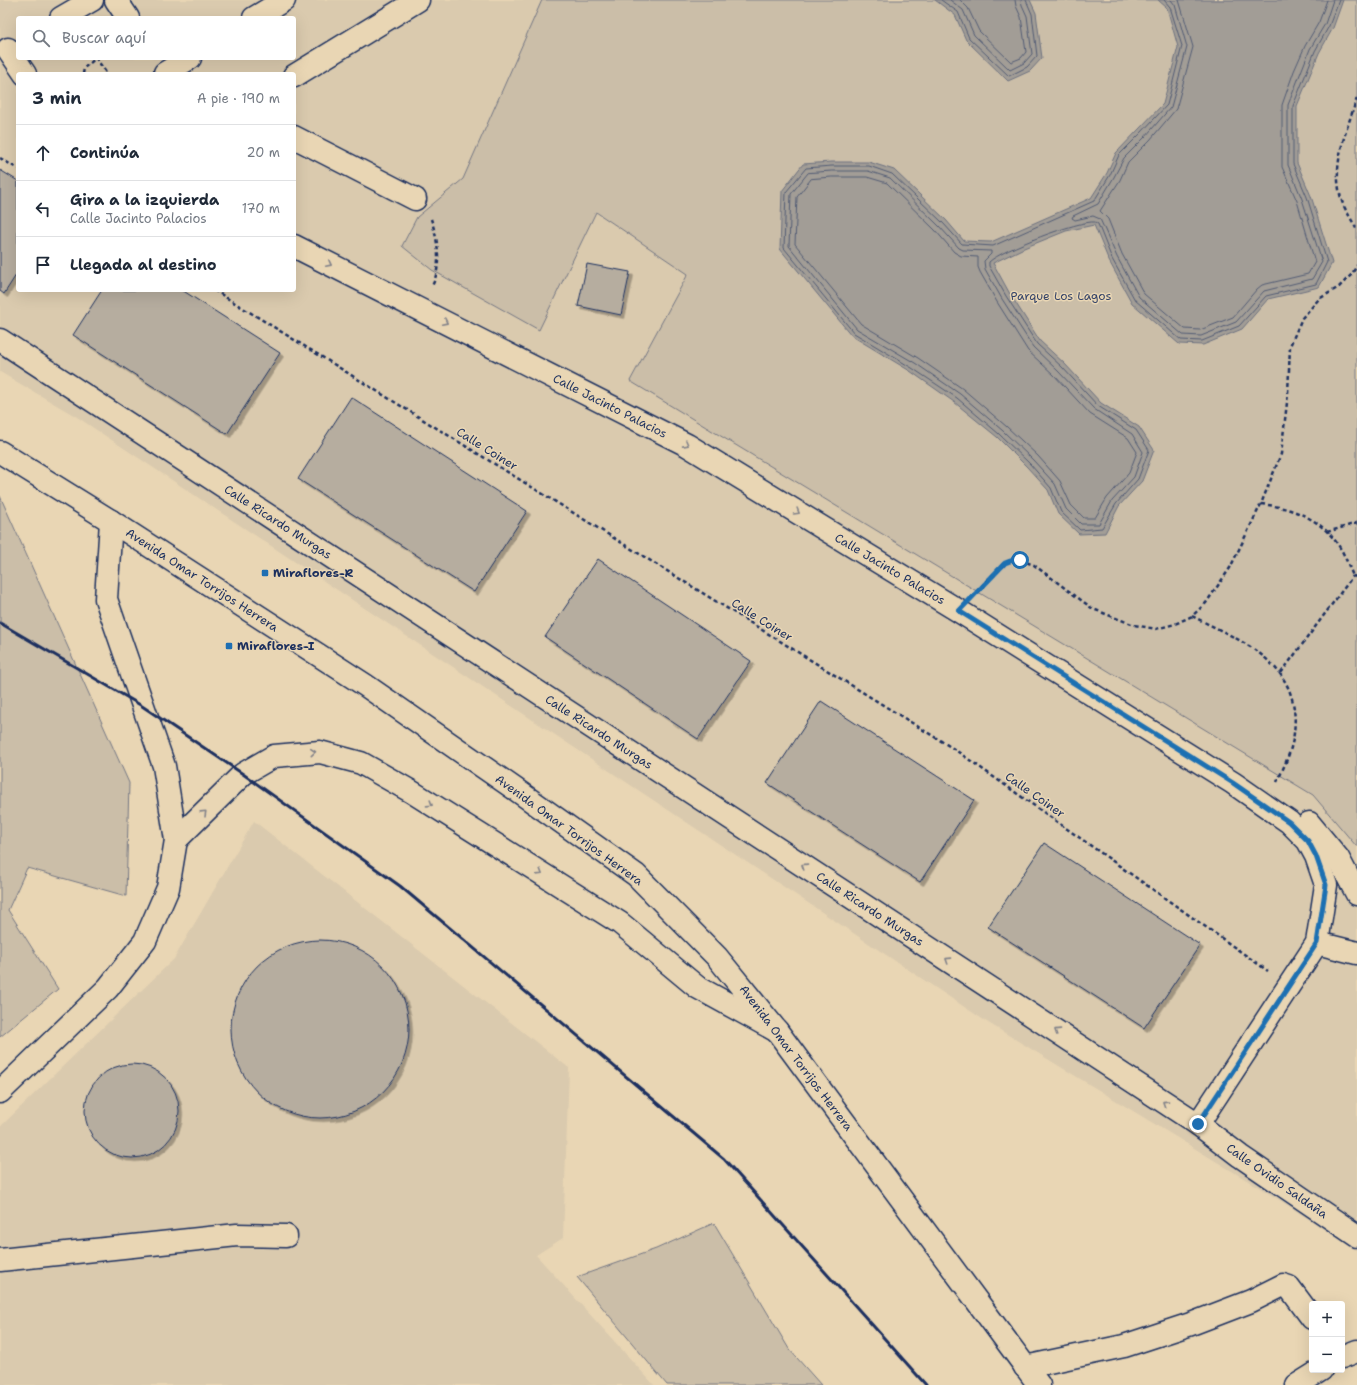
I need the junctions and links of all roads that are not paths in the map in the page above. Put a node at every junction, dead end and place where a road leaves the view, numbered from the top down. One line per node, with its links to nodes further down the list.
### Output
1 (92, 0): 5 (main road)
2 (116, 0): 6 (main road)
3 (284, 0): 7 (main road)
4 (418, 0): 16 (main road)
5 (64, 16)
6 (127, 16)
7 (257, 16)
8 (9, 47): 9 (main road)
9 (16, 59)
10 (17, 60): 13 (main road)
11 (155, 60): 14 (main road)
12 (187, 60): 15 (main road)
13 (24, 72)
14 (164, 72)
15 (168, 72)
16 (296, 75)
17 (296, 138): 18 (main road)
18 (415, 199)
19 (296, 247): 23 (main road, Calle Jacinto Palacios, one-way to 23)
20 (0, 340): 30 (main road, Calle Ricardo Murgas, one-way to 20)
21 (0, 452): 22 (main road, Avenida Omar Torrijos Herrera)
22 (111, 521): 24 (main road); 28 (main road, Avenida Omar Torrijos Herrera)
23 (1233, 783): 25 (main road); 26 (main road, Calle Jacinto Palacios)
24 (176, 840): 28 (main road, one-way to 28); 29 (main road)
25 (1357, 894)
26 (1317, 943): 27 (main road); 30 (main road, Calle Jacinto Palacios)
27 (1357, 953)
28 (777, 1031): 37 (main road, Avenida Omar Torrijos Herrera)
29 (0, 1092)
30 (1198, 1124): 32 (main road, Calle Ovidio Saldaña)
31 (286, 1236): 33 (main road)
32 (1357, 1236)
33 (0, 1260)
34 (1309, 1314): 37 (main road)
35 (1357, 1351): 36 (main road)
36 (1345, 1356)
37 (1025, 1367): 39 (main road, Avenida Omar Torrijos Herrera)
38 (1316, 1373): 40 (main road)
39 (1039, 1385)
40 (1297, 1385)

